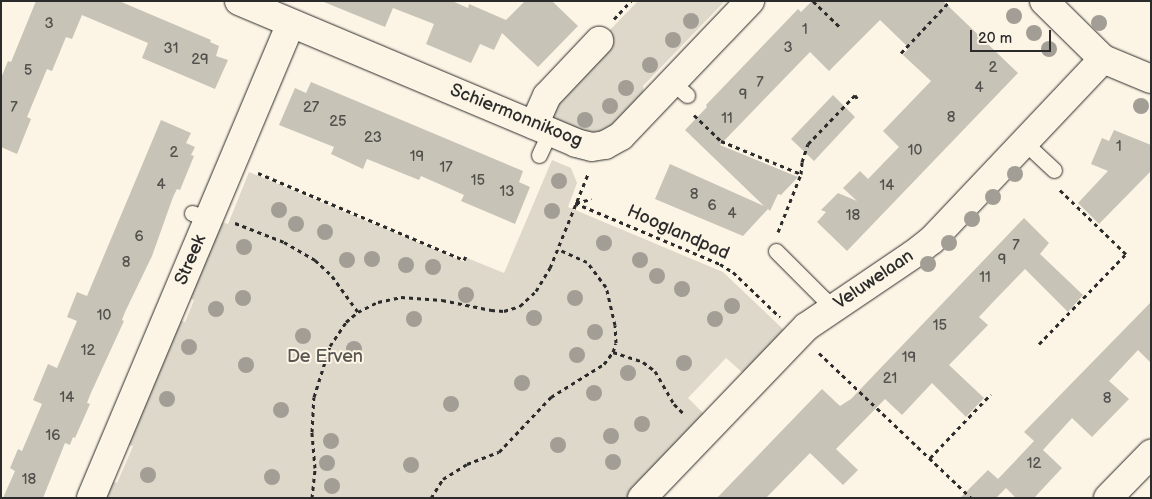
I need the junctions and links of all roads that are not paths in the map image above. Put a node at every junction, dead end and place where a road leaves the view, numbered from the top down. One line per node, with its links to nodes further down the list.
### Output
1 (239, 1): 4 (street, Schiermonnikoog)
2 (750, 1): 8 (street, Schiermonnikoog)
3 (1044, 1): 6 (street)
4 (291, 23): 8 (street, Schiermonnikoog); 14 (street, Streek)
5 (599, 42): 8 (street)
6 (1104, 58): 7 (street); 9 (street, Veluwelaan)
7 (1151, 79)
8 (541, 137)
9 (1024, 142): 10 (lane); 12 (street, Veluwelaan)
10 (1054, 177)
11 (776, 252): 12 (lane)
12 (831, 309): 15 (street, Veluwelaan)
13 (1151, 454): 16 (street)
14 (91, 498)
15 (642, 498)
16 (1108, 498)

